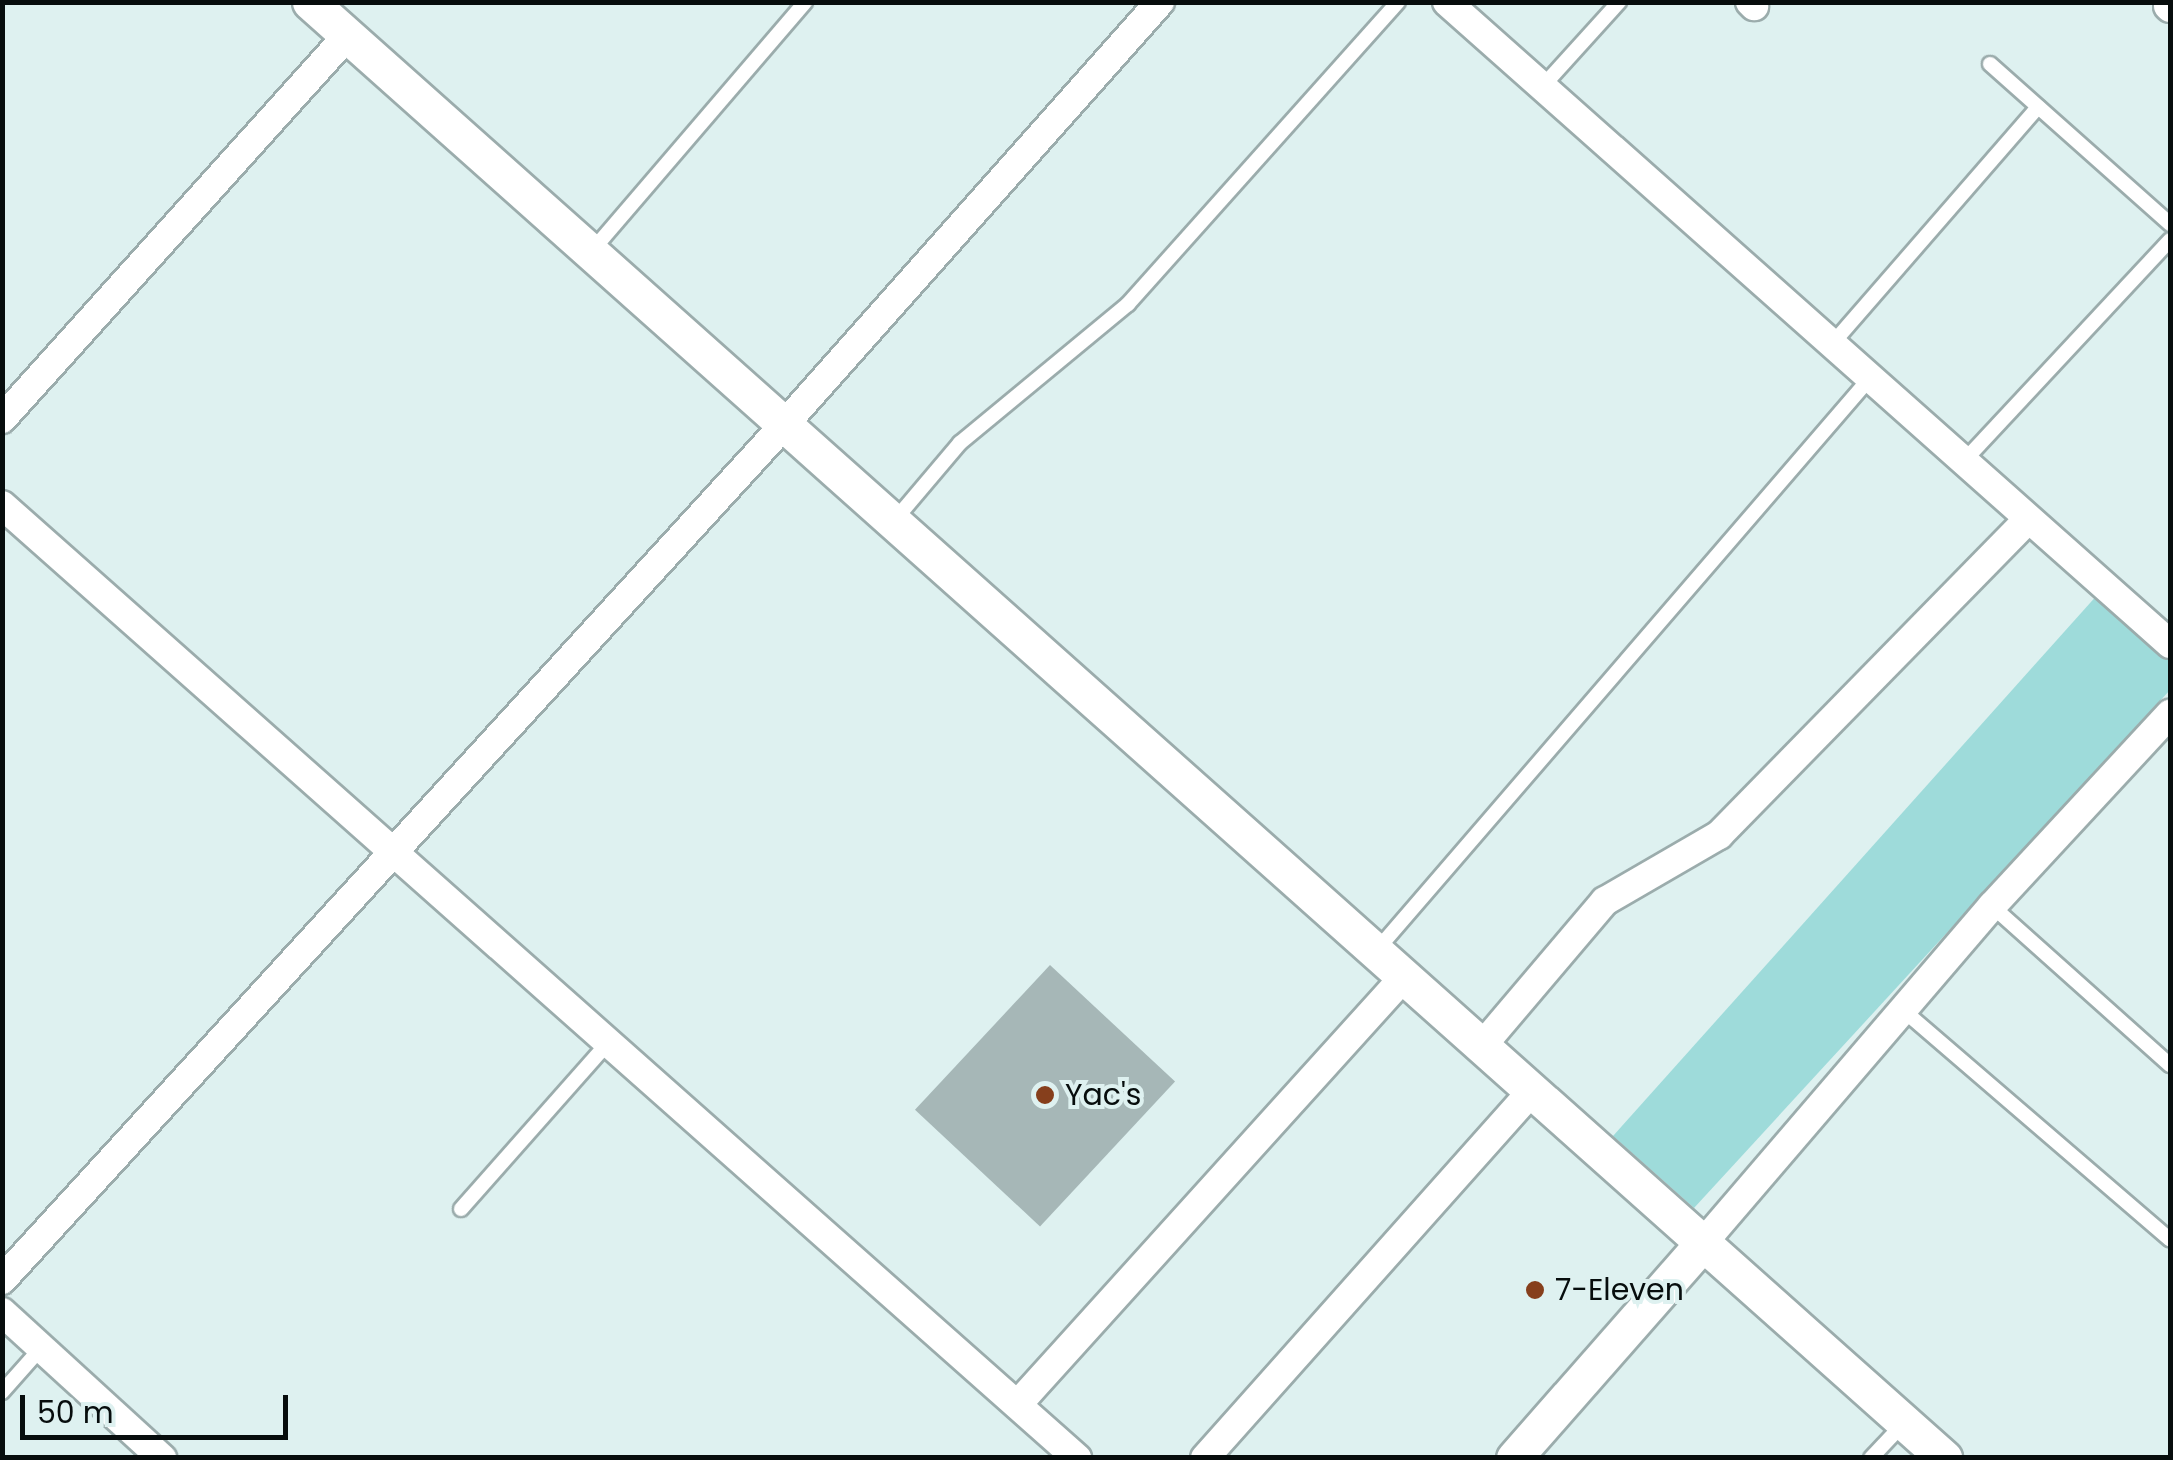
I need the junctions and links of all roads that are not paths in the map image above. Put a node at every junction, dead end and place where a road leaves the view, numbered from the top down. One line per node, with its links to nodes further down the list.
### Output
1 (310, 2): 7 (street)
2 (805, 2): 13 (lane)
3 (1160, 2): 17 (street)
4 (1398, 2): 21 (lane)
5 (1447, 2): 9 (street)
6 (1619, 2): 9 (lane)
7 (347, 36): 13 (street); 16 (street)
8 (1990, 64): 10 (lane)
9 (1542, 87): 14 (street)
10 (2038, 106): 11 (lane); 14 (lane)
11 (2170, 224)
12 (2170, 240): 18 (lane)
13 (590, 252): 17 (street)
14 (1832, 344): 15 (street)
15 (1870, 378): 18 (street); 26 (lane)
16 (2, 419)
17 (784, 425): 21 (street); 24 (street)
18 (1964, 460): 20 (street)
19 (2, 505): 24 (street)
20 (2027, 520): 22 (street); 30 (street)
21 (893, 522): 26 (street)
22 (2170, 644)
23 (2170, 714): 25 (street)
24 (396, 848): 29 (street); 36 (street)
25 (1992, 906): 28 (street); 31 (lane)
26 (1376, 951): 27 (street)
27 (1404, 976): 30 (street); 40 (street)
28 (1903, 1010): 34 (lane); 35 (street)
29 (608, 1043): 33 (lane); 40 (street)
30 (1482, 1046): 32 (street)
31 (2170, 1065)
32 (1532, 1091): 35 (street); 44 (street)
33 (462, 1209)
34 (2170, 1240)
35 (1703, 1243): 41 (street); 45 (street)
36 (2, 1280)
37 (2, 1312): 38 (street)
38 (42, 1348): 39 (lane); 42 (street)
39 (2, 1392)
40 (1018, 1404): 43 (street)
41 (1904, 1422): 46 (lane); 47 (street)
42 (162, 1458)
43 (1077, 1458)
44 (1204, 1458)
45 (1514, 1458)
46 (1871, 1458)
47 (1944, 1458)

